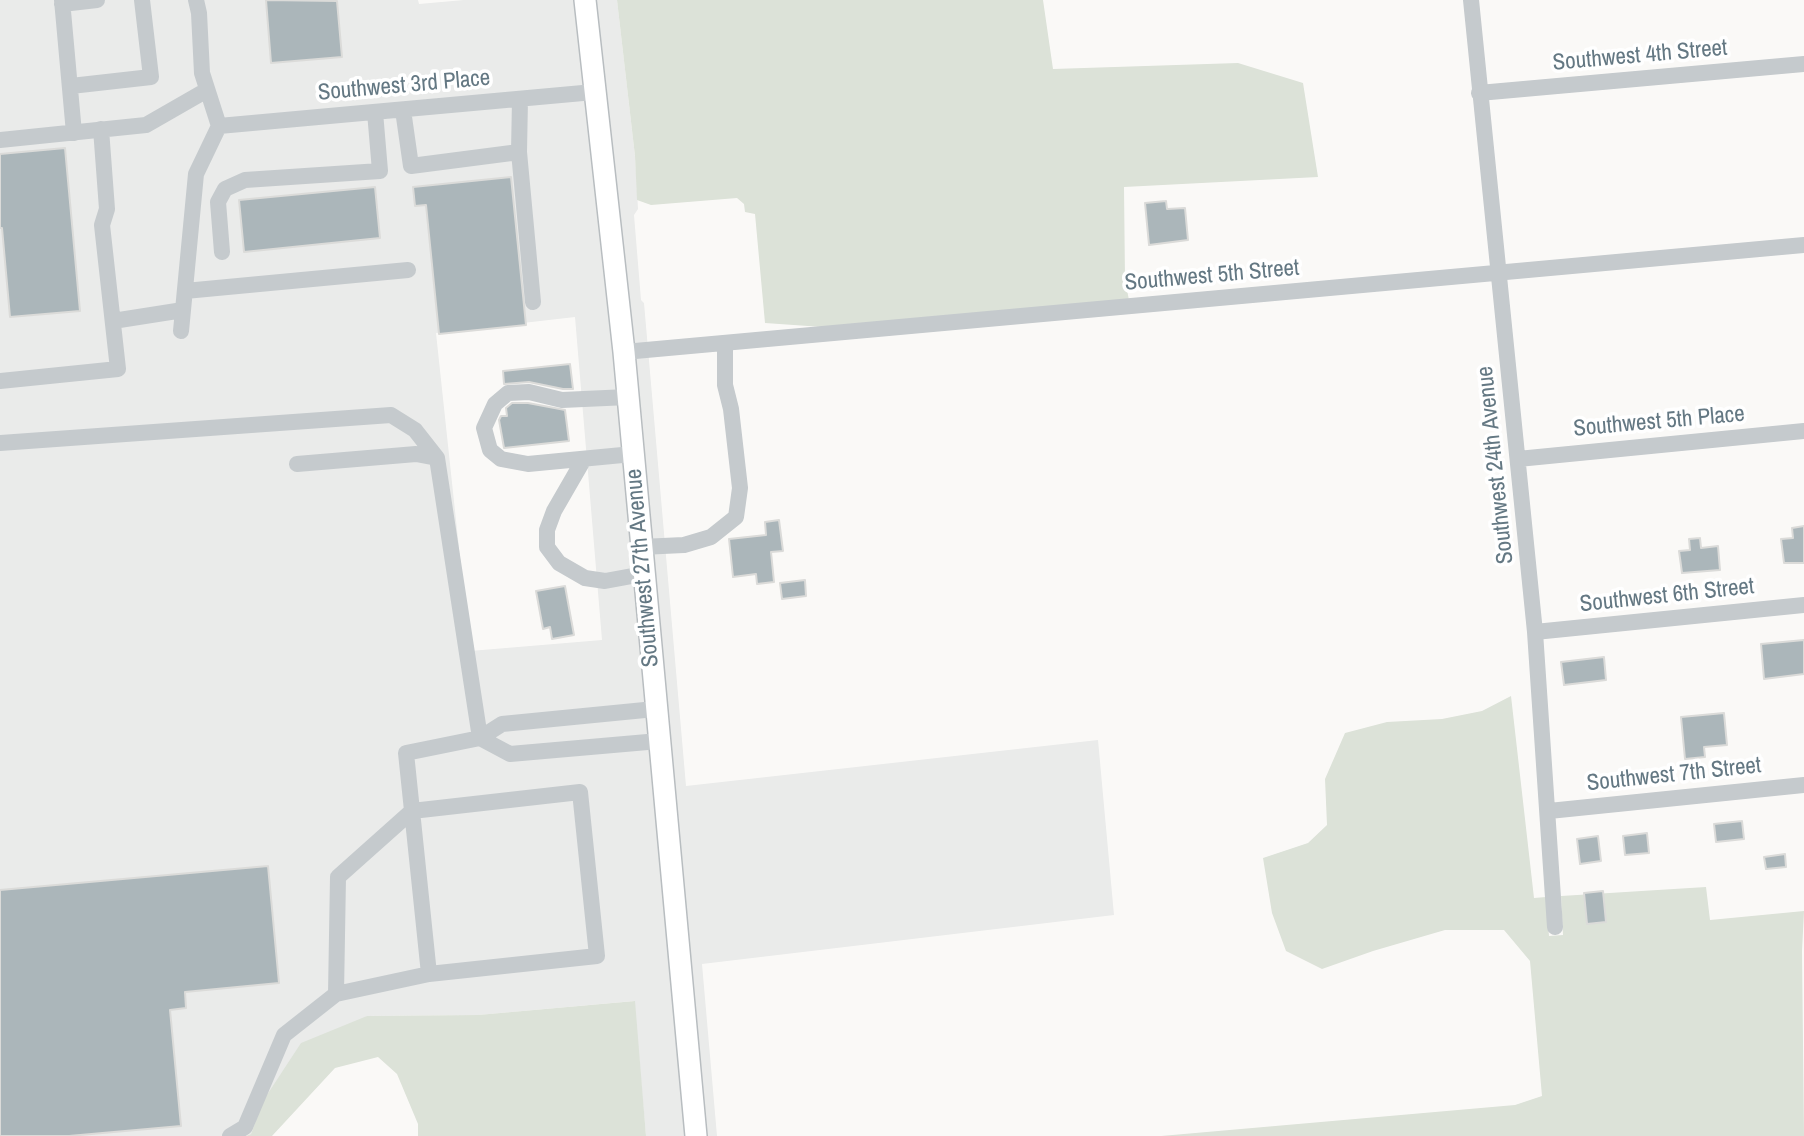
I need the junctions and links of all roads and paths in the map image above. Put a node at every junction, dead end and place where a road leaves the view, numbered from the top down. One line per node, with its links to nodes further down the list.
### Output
1 (97, 0): 6 (street)
2 (142, 0): 8 (street)
3 (197, 0): 9 (street)
4 (585, 0): 10 (main road, Southwest 27th Avenue)
5 (1471, 0): 11 (street, Southwest 24th Avenue)
6 (62, 2): 8 (street)
7 (1804, 64): 11 (street, Southwest 4th Street)
8 (71, 86): 17 (street)
9 (207, 90): 15 (street); 16 (street)
10 (594, 92): 12 (street, Southwest 3rd Place); 30 (main road, Southwest 27th Avenue)
11 (1479, 93): 23 (street, Southwest 24th Avenue)
12 (520, 99): 13 (street, Southwest 3rd Place); 19 (street)
13 (402, 110): 14 (street, Southwest 3rd Place); 19 (street)
14 (374, 112): 15 (street, Southwest 3rd Place); 21 (street)
15 (219, 126): 24 (street)
16 (101, 129): 17 (street); 27 (street)
17 (74, 133): 18 (street)
18 (0, 140)
19 (519, 152): 25 (street)
20 (1804, 245): 23 (street, Southwest 5th Street)
21 (222, 252)
22 (408, 270): 24 (street)
23 (1500, 273): 29 (street, Southwest 5th Street); 38 (street, Southwest 24th Avenue)
24 (185, 291): 26 (street)
25 (533, 302)
26 (183, 310): 27 (street); 28 (street)
27 (113, 321): 31 (street)
28 (181, 331)
29 (725, 343): 30 (street, Southwest 5th Street); 40 (street)
30 (624, 352): 32 (main road, Southwest 27th Avenue)
31 (0, 381)
32 (628, 397): 35 (main road, Southwest 27th Avenue); 37 (street)
33 (1804, 432): 38 (street, Southwest 5th Place)
34 (0, 443): 36 (street)
35 (633, 454): 37 (street); 40 (main road, Southwest 27th Avenue)
36 (437, 458): 39 (street); 45 (street)
37 (584, 458): 41 (street)
38 (1518, 459): 43 (street, Southwest 24th Avenue)
39 (297, 464)
40 (641, 547): 41 (main road, Southwest 27th Avenue)
41 (643, 574): 44 (main road, Southwest 27th Avenue)
42 (1804, 606): 43 (street, Southwest 6th Street)
43 (1535, 632): 49 (street, Southwest 24th Avenue)
44 (655, 709): 45 (street); 46 (main road, Southwest 27th Avenue)
45 (480, 738): 46 (street); 48 (street)
46 (659, 741): 54 (main road, Southwest 27th Avenue)
47 (1804, 785): 49 (street, Southwest 7th Street)
48 (412, 811): 51 (street); 51 (street); 52 (street)
49 (1549, 811): 50 (street, Southwest 24th Avenue)
50 (1555, 927)
51 (429, 974): 52 (street)
52 (336, 995): 53 (street)
53 (230, 1136)
54 (696, 1136)

